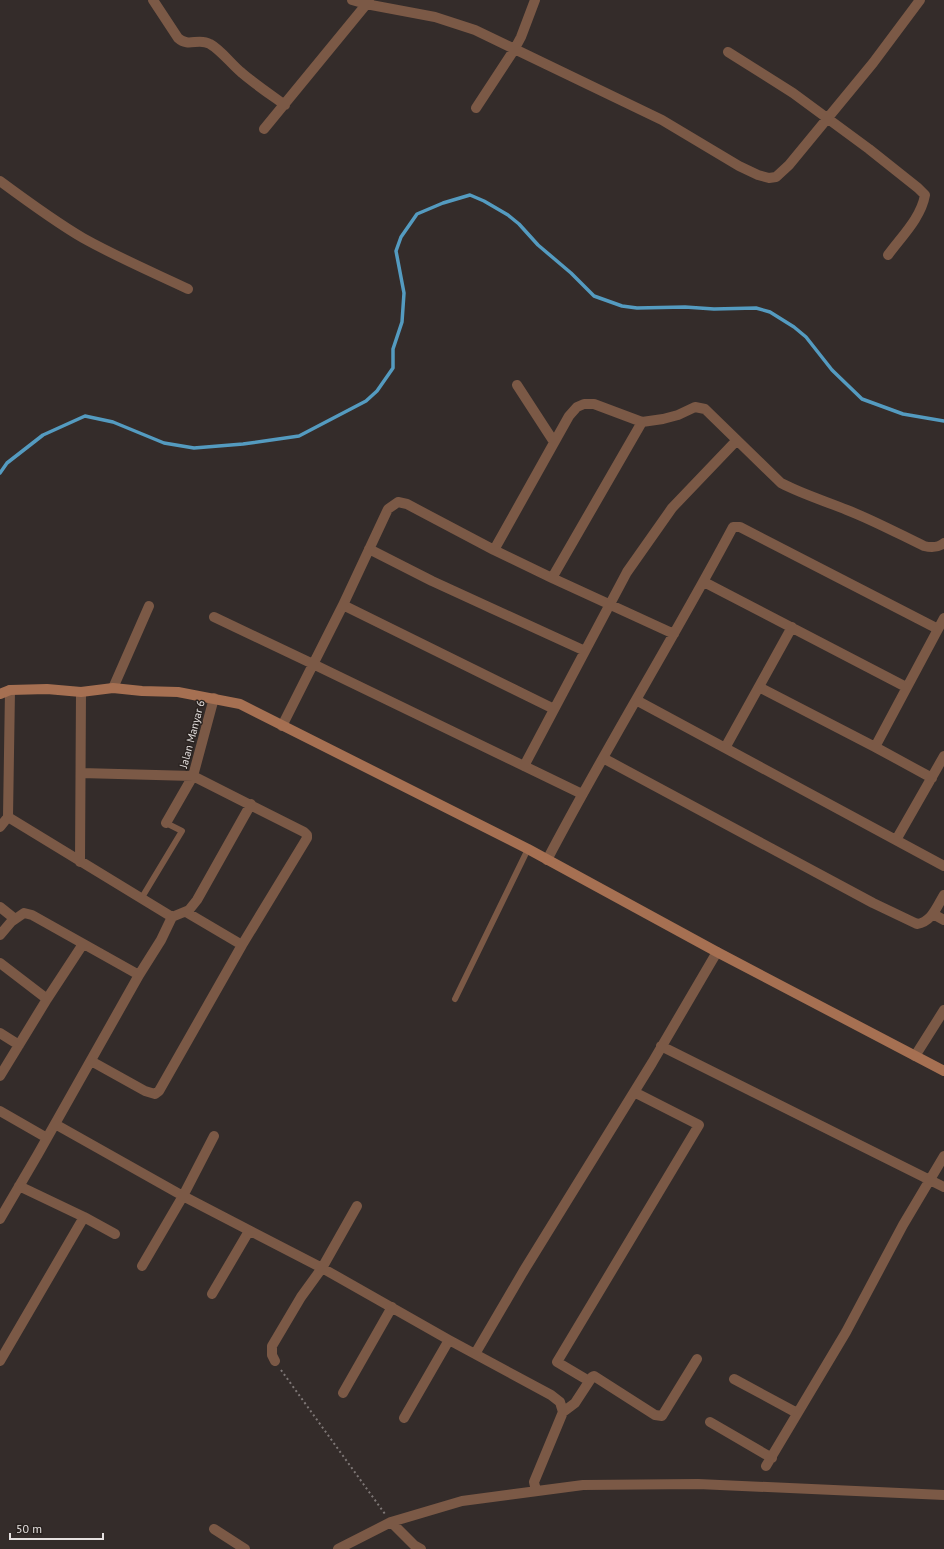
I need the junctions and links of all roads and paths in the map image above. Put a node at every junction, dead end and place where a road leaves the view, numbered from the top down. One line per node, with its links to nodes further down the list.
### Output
1 (153, 0): 8 (street)
2 (352, 0): 5 (street)
3 (535, 0): 6 (street)
4 (920, 0): 10 (street)
5 (368, 2): 6 (street); 8 (street)
6 (514, 50): 9 (street); 10 (street)
7 (728, 52): 10 (street)
8 (285, 105): 11 (street)
9 (476, 108)
10 (827, 118): 13 (street)
11 (264, 129)
12 (0, 181): 14 (street)
13 (888, 255)
14 (188, 288)
15 (517, 386): 18 (street)
16 (642, 422): 17 (street); 18 (street); 22 (street)
17 (737, 440): 19 (street); 24 (street)
18 (554, 442): 21 (street)
19 (944, 543)
20 (369, 549): 21 (street); 25 (street); 32 (street)
21 (494, 550): 22 (street)
22 (552, 578): 24 (street)
23 (704, 582): 29 (street); 30 (street); 31 (street)
24 (610, 604): 31 (street); 32 (street)
25 (343, 605): 33 (street); 41 (street)
26 (149, 606): 36 (street)
27 (214, 617): 33 (street)
28 (944, 618): 30 (street)
29 (792, 628): 34 (street); 35 (street)
30 (938, 629): 35 (street)
31 (674, 634): 40 (street)
32 (585, 651): 41 (street)
33 (314, 664): 42 (street); 47 (street)
34 (759, 687): 43 (street); 44 (street)
35 (906, 687): 43 (street)
36 (113, 688): 38 (main road); 39 (main road)
37 (5, 692): 38 (main road); 51 (street)
38 (81, 692): 48 (street)
39 (214, 698): 42 (main road); 49 (street, Jalan Manyar 6)
40 (636, 700): 44 (street); 46 (street)
41 (554, 709): 47 (street)
42 (282, 726): 58 (main road)
43 (875, 747): 50 (street)
44 (725, 748): 57 (street)
45 (944, 756): 50 (street)
46 (602, 758): 52 (street); 66 (street)
47 (524, 766): 52 (street)
48 (81, 773): 49 (street); 60 (street)
49 (193, 776): 53 (street); 55 (street, Jalan Manyar 6)
50 (932, 778): 57 (street)
51 (4, 789): 54 (street)
52 (582, 794): 59 (street)
53 (251, 804): 65 (street); 72 (street)
54 (8, 817): 56 (street); 60 (street)
55 (166, 823): 63 (lane)
56 (0, 827)
57 (896, 840): 61 (street)
58 (528, 849): 59 (main road); 77 (lane)
59 (548, 860): 73 (main road)
60 (80, 862): 63 (street)
61 (944, 866)
62 (944, 895): 66 (street)
63 (141, 899): 67 (street)
64 (0, 906): 68 (street)
65 (186, 912): 67 (street); 72 (street)
66 (933, 914): 69 (street)
67 (172, 917): 75 (street)
68 (15, 919): 70 (street); 71 (street)
69 (944, 920)
70 (0, 935)
71 (83, 944): 75 (street); 76 (street)
72 (242, 945): 83 (street)
73 (717, 952): 81 (street); 82 (main road)
74 (0, 964): 76 (street)
75 (139, 975): 83 (street)
76 (47, 998): 80 (street)
77 (455, 999)
78 (944, 1010): 82 (street)
79 (0, 1033): 80 (street)
80 (19, 1045): 85 (street)
81 (661, 1046): 86 (street); 92 (street)
82 (915, 1056): 84 (main road)
83 (91, 1061): 88 (street)
84 (944, 1071)
85 (0, 1076)
86 (634, 1092): 106 (street); 110 (street)
87 (0, 1111): 90 (street)
88 (55, 1124): 90 (street); 95 (street)
89 (214, 1136): 95 (street)
90 (47, 1138): 93 (street)
91 (944, 1156): 92 (street)
92 (931, 1180): 94 (street); 114 (street)
93 (19, 1186): 97 (street); 98 (street)
94 (944, 1187)
95 (183, 1196): 99 (street); 101 (street)
96 (357, 1206): 102 (street)
97 (84, 1218): 100 (street); 108 (street)
98 (0, 1219)
99 (249, 1231): 102 (street); 103 (street)
100 (115, 1234)
101 (142, 1266)
102 (322, 1268): 104 (street); 109 (street)
103 (212, 1294)
104 (392, 1307): 105 (street); 112 (street)
105 (449, 1340): 106 (street); 115 (street)
106 (475, 1354): 113 (street)
107 (697, 1359): 113 (street)
108 (0, 1361)
109 (275, 1361): 119 (path)
110 (584, 1378)
111 (734, 1379): 114 (street)
112 (343, 1393)
113 (563, 1412): 117 (street)
114 (797, 1413): 116 (street)
115 (404, 1418)
116 (710, 1422)
117 (536, 1491): 118 (street); 119 (street)
118 (944, 1495)
119 (391, 1522): 122 (street); 123 (street)
120 (214, 1529): 121 (street)
121 (240, 1548)
122 (338, 1549)
123 (421, 1549)

